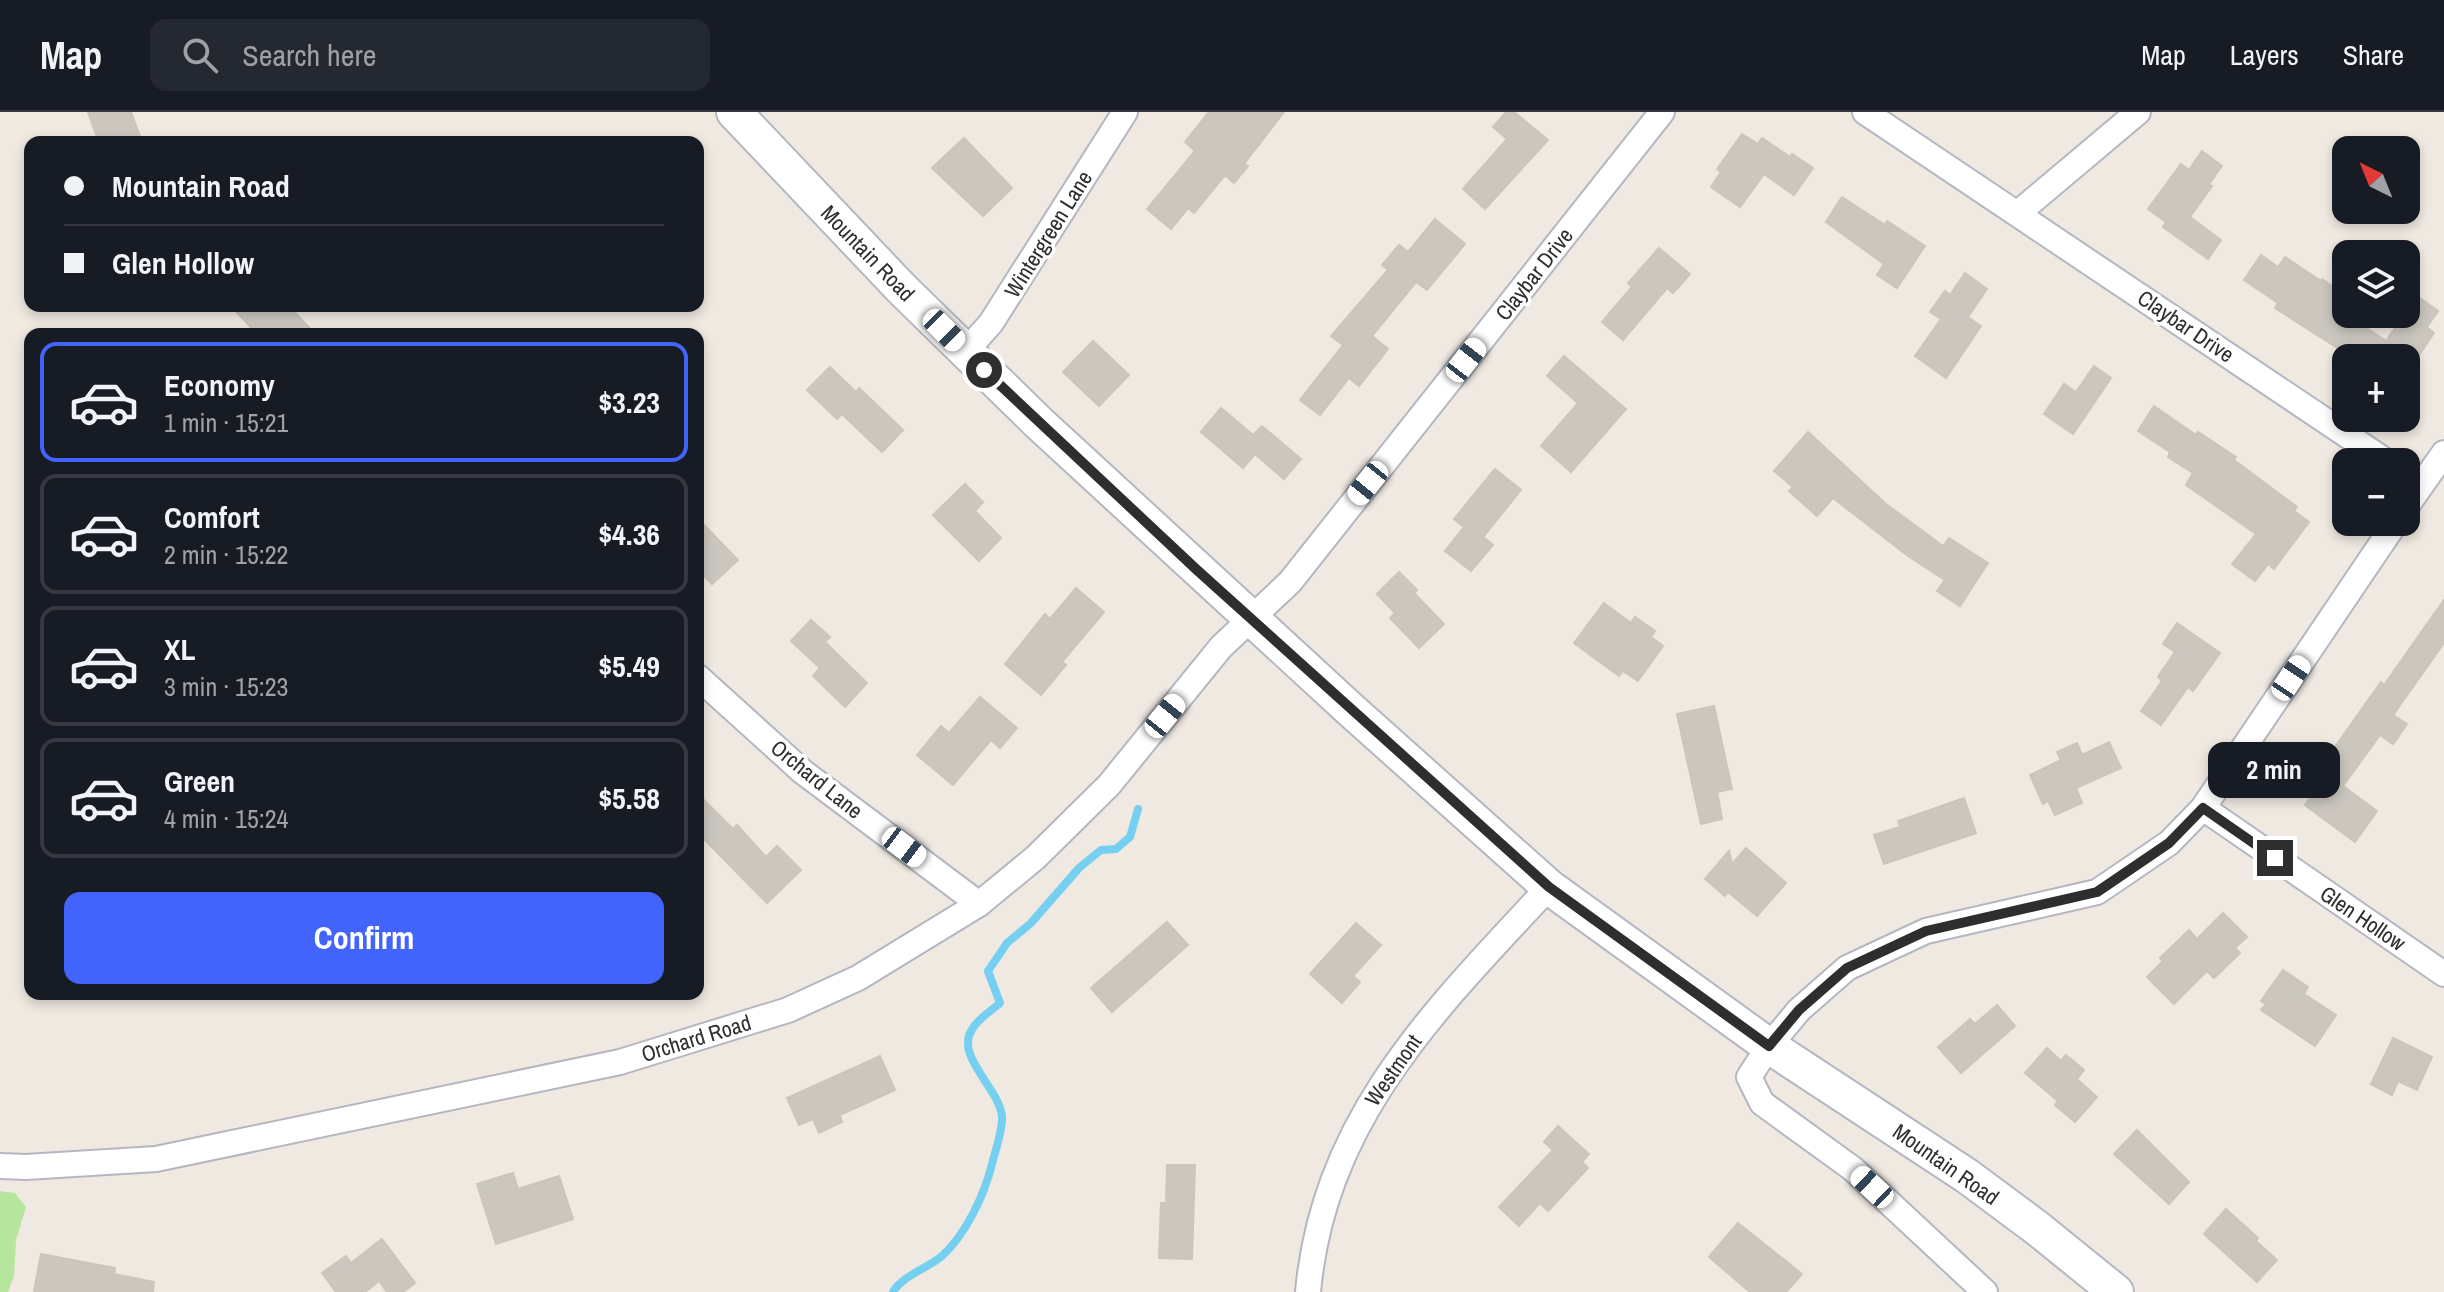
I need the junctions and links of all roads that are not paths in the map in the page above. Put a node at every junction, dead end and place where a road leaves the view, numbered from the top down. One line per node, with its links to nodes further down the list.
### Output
1 (734, 112): 7 (main road, Mountain Road)
2 (1125, 112): 7 (street, Wintergreen Lane)
3 (1662, 112): 12 (street, Claybar Drive)
4 (1865, 112): 6 (street, Claybar Drive)
5 (2138, 112): 6 (street)
6 (2018, 213): 8 (street, Claybar Drive)
7 (965, 352): 12 (main road, Mountain Road)
8 (2366, 448)
9 (2444, 453): 10 (street)
10 (2420, 475)
11 (2387, 536): 14 (street)
12 (1251, 619): 15 (main road, Mountain Road); 16 (street, Orchard Road)
13 (704, 682): 16 (street, Orchard Lane)
14 (2203, 808): 17 (street, Glen Hollow); 18 (street)
15 (1549, 887): 18 (main road, Mountain Road); 20 (street, Westmont)
16 (979, 904): 19 (street, Orchard Road)
17 (2444, 974)
18 (1769, 1046): 21 (street); 22 (main road, Mountain Road)
19 (0, 1166)
20 (1308, 1292)
21 (1985, 1292)
22 (2116, 1292)

